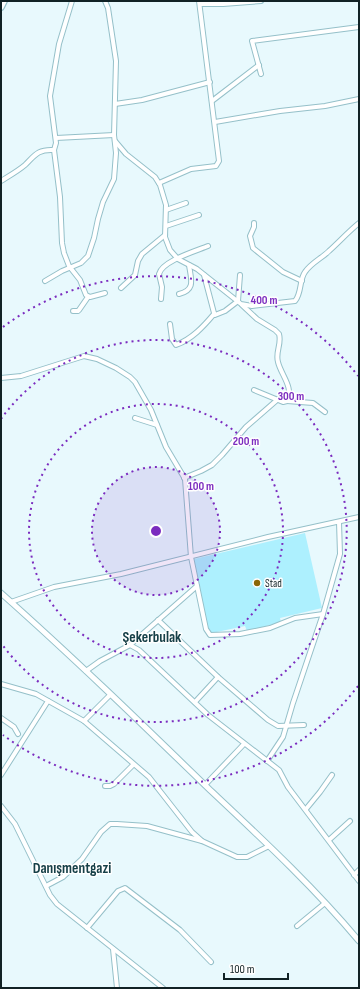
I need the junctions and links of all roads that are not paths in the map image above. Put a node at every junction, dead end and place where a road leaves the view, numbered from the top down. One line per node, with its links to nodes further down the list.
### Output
1 (4, 1): 6 (main road)
2 (72, 1): 16 (street)
3 (105, 1): 13 (street)
4 (261, 1): 5 (street)
5 (199, 3): 10 (street)
6 (1, 7)
7 (359, 27): 8 (street)
8 (259, 64): 9 (street); 12 (street)
9 (262, 74)
10 (210, 82): 12 (street); 13 (street)
11 (359, 99): 14 (street)
12 (212, 101): 14 (street)
13 (115, 104): 15 (street)
14 (215, 122): 20 (street)
15 (114, 136): 16 (street); 17 (street)
16 (56, 138): 18 (street)
17 (115, 141): 20 (street); 31 (street)
18 (54, 150): 19 (street); 31 (street)
19 (1, 181)
20 (159, 184): 22 (street)
21 (186, 204): 22 (street)
22 (166, 210): 26 (street)
23 (199, 215): 26 (street)
24 (254, 223): 35 (street)
25 (359, 224): 35 (street)
26 (166, 226): 27 (street)
27 (165, 235): 29 (street); 36 (street)
28 (208, 246): 29 (street)
29 (178, 259): 30 (street); 40 (street)
30 (189, 265): 32 (street); 38 (street)
31 (70, 268): 34 (street); 39 (street)
32 (204, 275): 41 (street); 43 (street)
33 (240, 275): 41 (street)
34 (45, 281)
35 (302, 281): 41 (street)
36 (121, 288)
37 (105, 293): 39 (street)
38 (179, 294)
39 (88, 297): 42 (street)
40 (161, 299)
41 (239, 302): 43 (street); 48 (street)
42 (73, 310)
43 (214, 314): 44 (street)
44 (170, 324)
45 (1, 378): 51 (street)
46 (254, 390): 47 (street)
47 (277, 400): 48 (street); 52 (street)
48 (287, 401): 49 (street)
49 (325, 412)
50 (135, 418): 51 (street)
51 (157, 425): 52 (street)
52 (184, 478): 55 (street)
53 (359, 517): 54 (street)
54 (338, 522): 55 (street); 59 (street)
55 (191, 556): 56 (street); 58 (street)
56 (196, 586): 59 (street); 60 (street)
57 (2, 596): 58 (street)
58 (11, 602): 62 (street)
59 (323, 614): 71 (street)
60 (158, 620): 61 (street); 63 (street)
61 (130, 645): 62 (street); 67 (street)
62 (86, 672): 65 (street)
63 (218, 677): 67 (street); 71 (street)
64 (1, 684): 66 (street)
65 (110, 695): 69 (street); 78 (street)
66 (48, 700): 69 (street); 76 (street)
67 (194, 702): 73 (street)
68 (1, 718): 72 (street)
69 (84, 721): 75 (street)
70 (304, 725): 71 (street)
71 (286, 726): 74 (street)
72 (18, 734)
73 (244, 744): 74 (street); 78 (street)
74 (267, 761): 81 (street)
75 (133, 765): 79 (street); 84 (street)
76 (1, 775)
77 (332, 775): 81 (street)
78 (205, 785): 85 (street)
79 (105, 786)
80 (1, 806): 89 (street)
81 (306, 809): 83 (street)
82 (350, 820): 83 (street)
83 (329, 840): 87 (street)
84 (202, 841): 85 (street); 89 (street)
85 (269, 846): 90 (street)
86 (359, 870): 87 (street)
87 (354, 875): 88 (street)
88 (359, 881)
89 (46, 886): 92 (street)
90 (325, 903): 91 (street); 93 (street)
91 (298, 926)
92 (87, 928): 94 (street); 95 (street)
93 (359, 941)
94 (113, 948): 96 (street); 97 (street)
95 (211, 962)
96 (117, 988)
97 (163, 988)

